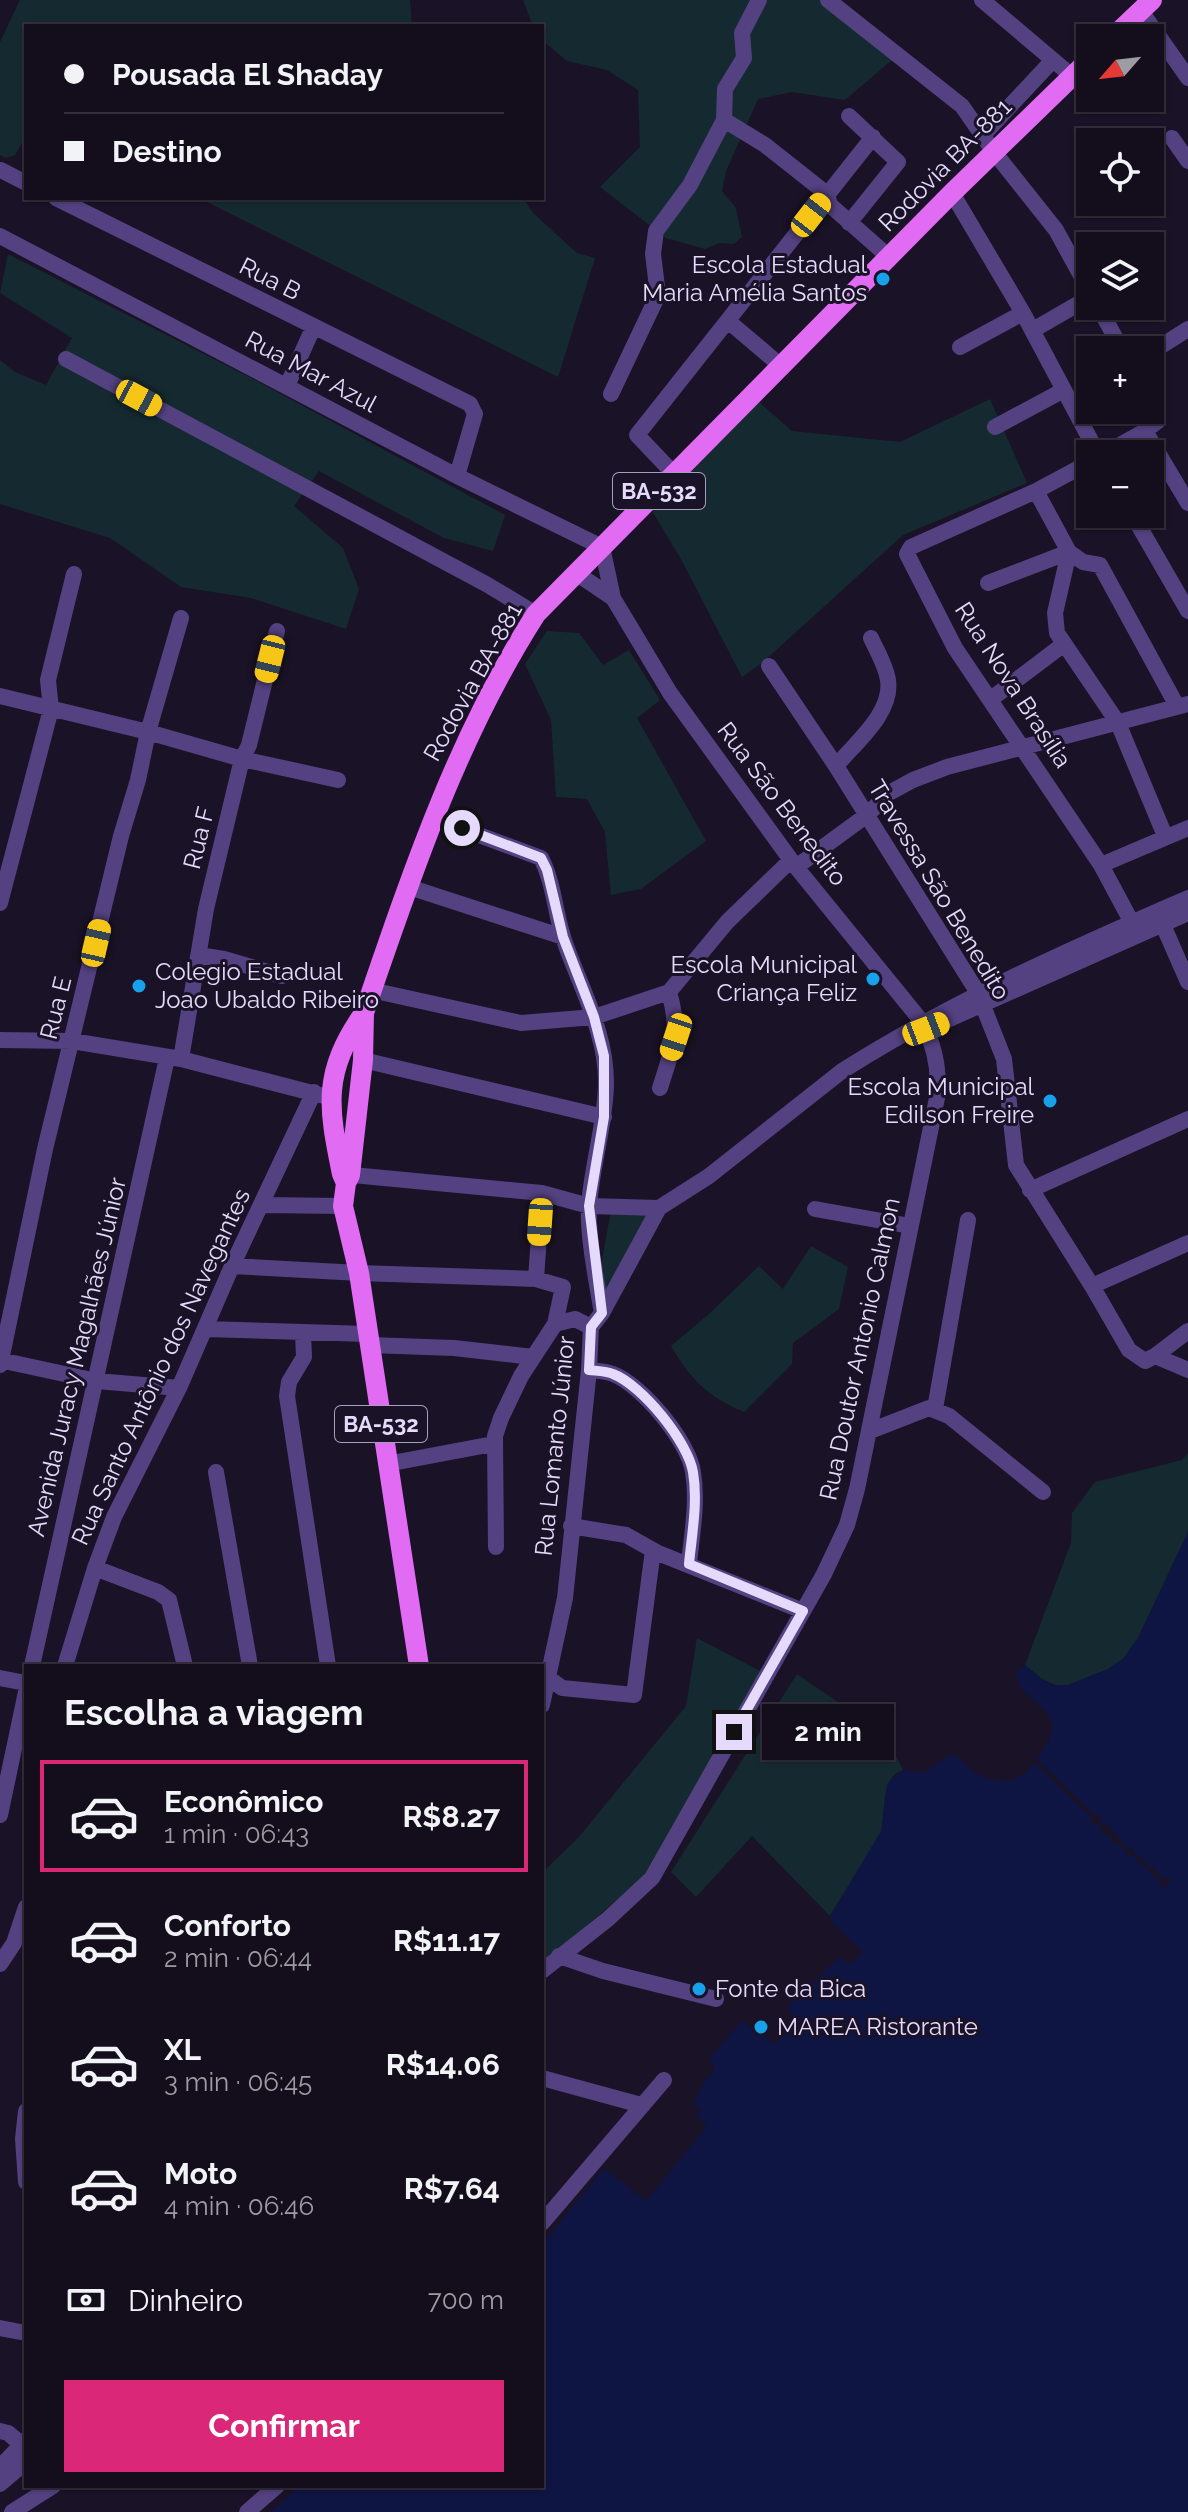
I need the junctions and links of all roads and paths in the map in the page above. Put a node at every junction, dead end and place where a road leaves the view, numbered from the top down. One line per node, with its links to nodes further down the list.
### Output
1 (759, 0): 11 (street)
2 (828, 0): 14 (street)
3 (982, 0): 6 (street)
4 (1147, 3): 5 (main road); 9 (street)
5 (1126, 24)
6 (1053, 60): 8 (street); 14 (street)
7 (1076, 72): 8 (main road, Rodovia BA-881 / BA-532)
8 (1072, 76): 14 (main road, Rodovia BA-881 / BA-532)
9 (1188, 78)
10 (849, 116): 12 (street)
11 (724, 120): 19 (street); 37 (street)
12 (873, 137): 19 (street); 21 (street)
13 (1172, 138): 15 (street)
14 (988, 143): 18 (main road, Rodovia BA-881 / BA-532); 24 (street)
15 (1188, 161)
16 (1, 170): 17 (street)
17 (24, 182)
18 (952, 193): 23 (main road, Rodovia BA-881 / BA-532); 26 (street)
19 (827, 194): 21 (street); 27 (street)
20 (60, 200): 28 (street, Rua B)
21 (849, 223): 23 (street)
22 (0, 236): 35 (street, Rua Mar Azul)
23 (889, 257): 34 (main road, Rodovia BA-881 / BA-532)
24 (1076, 268)
25 (1076, 303): 30 (street)
26 (1023, 313): 30 (street); 32 (street)
27 (728, 321): 34 (street); 44 (street)
28 (313, 328): 35 (street); 45 (street, Rua B)
29 (1188, 329): 31 (street)
30 (1033, 330): 36 (street)
31 (1164, 344)
32 (960, 347)
33 (66, 359): 56 (street)
34 (781, 366): 44 (main road, Rodovia BA-881 / BA-532)
35 (287, 386): 45 (street, Rua Mar Azul)
36 (1064, 390): 39 (street); 41 (street)
37 (611, 394)
38 (1154, 424): 40 (street)
39 (995, 427)
40 (1145, 431): 42 (street); 47 (street)
41 (1091, 440)
42 (1129, 440)
43 (1076, 470): 46 (street, Rua Nova Brasília)
44 (675, 475): 49 (main road, Rodovia BA-881 / BA-532)
45 (457, 476): 49 (street, Rua Mar Azul)
46 (1036, 491): 50 (street); 63 (street, Rua Nova Brasília)
47 (1188, 503)
48 (1140, 528): 55 (street)
49 (602, 547): 51 (main road, Rodovia BA-881 / BA-532); 54 (street, Rua São Benedito)
50 (1069, 552): 53 (street); 60 (street); 64 (street)
51 (576, 573): 54 (street, Rua São Benedito); 56 (main road, Rodovia BA-881 / BA-532)
52 (74, 574): 65 (street)
53 (988, 583)
54 (613, 598): 76 (street, Rua São Benedito)
55 (1188, 611)
56 (536, 614): 73 (main road, Rodovia BA-881 / BA-532)
57 (181, 618): 67 (street, Rua E)
58 (277, 631): 69 (street, Rua F)
59 (871, 638): 70 (street)
60 (1064, 644): 63 (street); 66 (street)
61 (769, 666): 70 (street, Travessa São Benedito)
62 (0, 696): 65 (street)
63 (991, 699): 68 (street, Rua Nova Brasília)
64 (1182, 705): 66 (street)
65 (51, 709): 67 (street); 80 (street)
66 (1118, 723): 68 (street); 75 (street)
67 (148, 732): 69 (street); 95 (street, Rua E)
68 (1025, 748): 72 (street); 77 (street, Rua Nova Brasília)
69 (242, 759): 71 (street); 85 (street, Rua F)
70 (836, 766): 72 (street, Travessa São Benedito)
71 (338, 780)
72 (867, 815): 76 (street); 90 (street, Travessa São Benedito)
73 (433, 818): 78 (main road, Rodovia BA-881 / BA-532); 84 (street)
74 (1188, 828): 75 (street)
75 (1165, 836): 77 (street)
76 (793, 864): 89 (street); 93 (street, Rua São Benedito)
77 (1101, 865): 83 (street, Rua Nova Brasília)
78 (409, 887): 84 (street); 88 (main road, Rodovia BA-881 / BA-532)
79 (1188, 898): 83 (street)
80 (0, 903)
81 (1188, 913): 82 (street)
82 (1163, 925): 83 (street); 87 (street)
83 (1135, 929): 90 (street)
84 (563, 937): 92 (street)
85 (199, 955): 86 (street); 96 (street, Rua F)
86 (282, 976)
87 (1188, 982)
88 (371, 990): 91 (main road, Rodovia BA-881 / BA-532); 92 (street)
89 (669, 992): 92 (street); 98 (street)
90 (980, 1000): 93 (street); 103 (street, Travessa São Benedito)
91 (364, 1013): 97 (main road, BA-532); 99 (main road, BA-532)
92 (594, 1017): 100 (street)
93 (922, 1027): 108 (street); 111 (street, Rua Doutor Antonio Calmon)
94 (0, 1040): 95 (street)
95 (72, 1041): 96 (street); 125 (street, Rua E)
96 (174, 1058): 99 (street); 128 (street, Avenida Juracy Magalhães Júnior)
97 (363, 1060): 100 (street); 102 (main road, BA-532)
98 (660, 1088)
99 (322, 1095): 102 (main road, BA-532); 105 (street, Rua Santo Antônio dos Navegantes)
100 (604, 1117): 107 (street)
101 (1188, 1119): 103 (street)
102 (346, 1177): 104 (street); 106 (main road, BA-532)
103 (1030, 1190): 116 (street, Travessa São Benedito)
104 (542, 1193): 107 (street); 115 (street)
105 (262, 1205): 106 (street); 113 (street, Rua Santo Antônio dos Navegantes)
106 (343, 1206): 114 (main road, BA-532)
107 (589, 1206): 108 (street); 117 (street)
108 (659, 1208): 117 (street, Rua Lomanto Júnior)
109 (815, 1209): 111 (street)
110 (968, 1220): 130 (street)
111 (910, 1226): 131 (street, Rua Doutor Antonio Calmon)
112 (1188, 1243): 116 (street)
113 (232, 1266): 114 (street); 119 (street, Rua Santo Antônio dos Navegantes)
114 (359, 1273): 115 (street); 122 (main road, BA-532)
115 (536, 1279): 118 (street)
116 (1092, 1286): 123 (street, Travessa São Benedito)
117 (596, 1320): 118 (street); 126 (street, Rua Lomanto Júnior)
118 (555, 1324): 124 (street)
119 (205, 1329): 121 (street); 129 (street, Rua Santo Antônio dos Navegantes)
120 (1188, 1331): 123 (street)
121 (303, 1333): 122 (street); 146 (street)
122 (369, 1339): 124 (street); 133 (main road, BA-532)
123 (1155, 1356): 127 (street, Travessa São Benedito)
124 (533, 1357): 132 (street)
125 (0, 1362): 128 (street)
126 (589, 1370): 136 (street, Rua Lomanto Júnior); 139 (street)
127 (1188, 1370)
128 (97, 1381): 129 (street); 142 (street, Avenida Juracy Magalhães Júnior)
129 (179, 1388): 140 (street, Rua Santo Antônio dos Navegantes)
130 (935, 1409): 131 (street); 135 (street)
131 (870, 1431): 141 (street, Rua Doutor Antonio Calmon)
132 (493, 1444): 133 (street); 137 (street)
133 (387, 1464): 147 (main road, BA-532)
134 (216, 1472): 145 (street)
135 (1043, 1492)
136 (571, 1526): 138 (street); 149 (street, Rua Lomanto Júnior)
137 (496, 1547)
138 (653, 1550): 139 (street); 149 (street)
139 (689, 1564): 141 (street)
140 (95, 1568): 143 (street, Rua Santo Antônio dos Navegantes); 144 (street)
141 (803, 1611): 154 (street, Rua Doutor Antonio Calmon)
142 (32, 1664)
143 (66, 1664)
144 (185, 1664)
145 (250, 1664)
146 (328, 1664)
147 (419, 1664)
148 (0, 1678): 150 (street)
149 (546, 1678)
150 (24, 1683)
151 (24, 1701): 152 (street)
152 (0, 1815)
153 (24, 1913): 155 (street)
154 (564, 1958): 156 (street, Rua Doutor Antonio Calmon); 157 (street, Rua Doutor Antonio Calmon); 158 (street)
155 (0, 1964)
156 (544, 1970)
157 (544, 1981)
158 (716, 1999)
159 (544, 2079): 161 (street)
160 (664, 2080): 161 (street)
161 (641, 2105): 164 (street)
162 (24, 2130): 163 (street)
163 (24, 2153)
164 (544, 2221)
165 (0, 2328): 166 (street)
166 (24, 2333)
167 (0, 2431): 168 (street)
168 (24, 2443)
169 (24, 2446): 171 (street)
170 (24, 2463): 171 (street)
171 (3, 2477): 174 (street)
172 (50, 2488): 174 (street)
173 (275, 2488): 176 (street)
174 (28, 2502): 175 (street)
175 (12, 2512)
176 (247, 2512)

